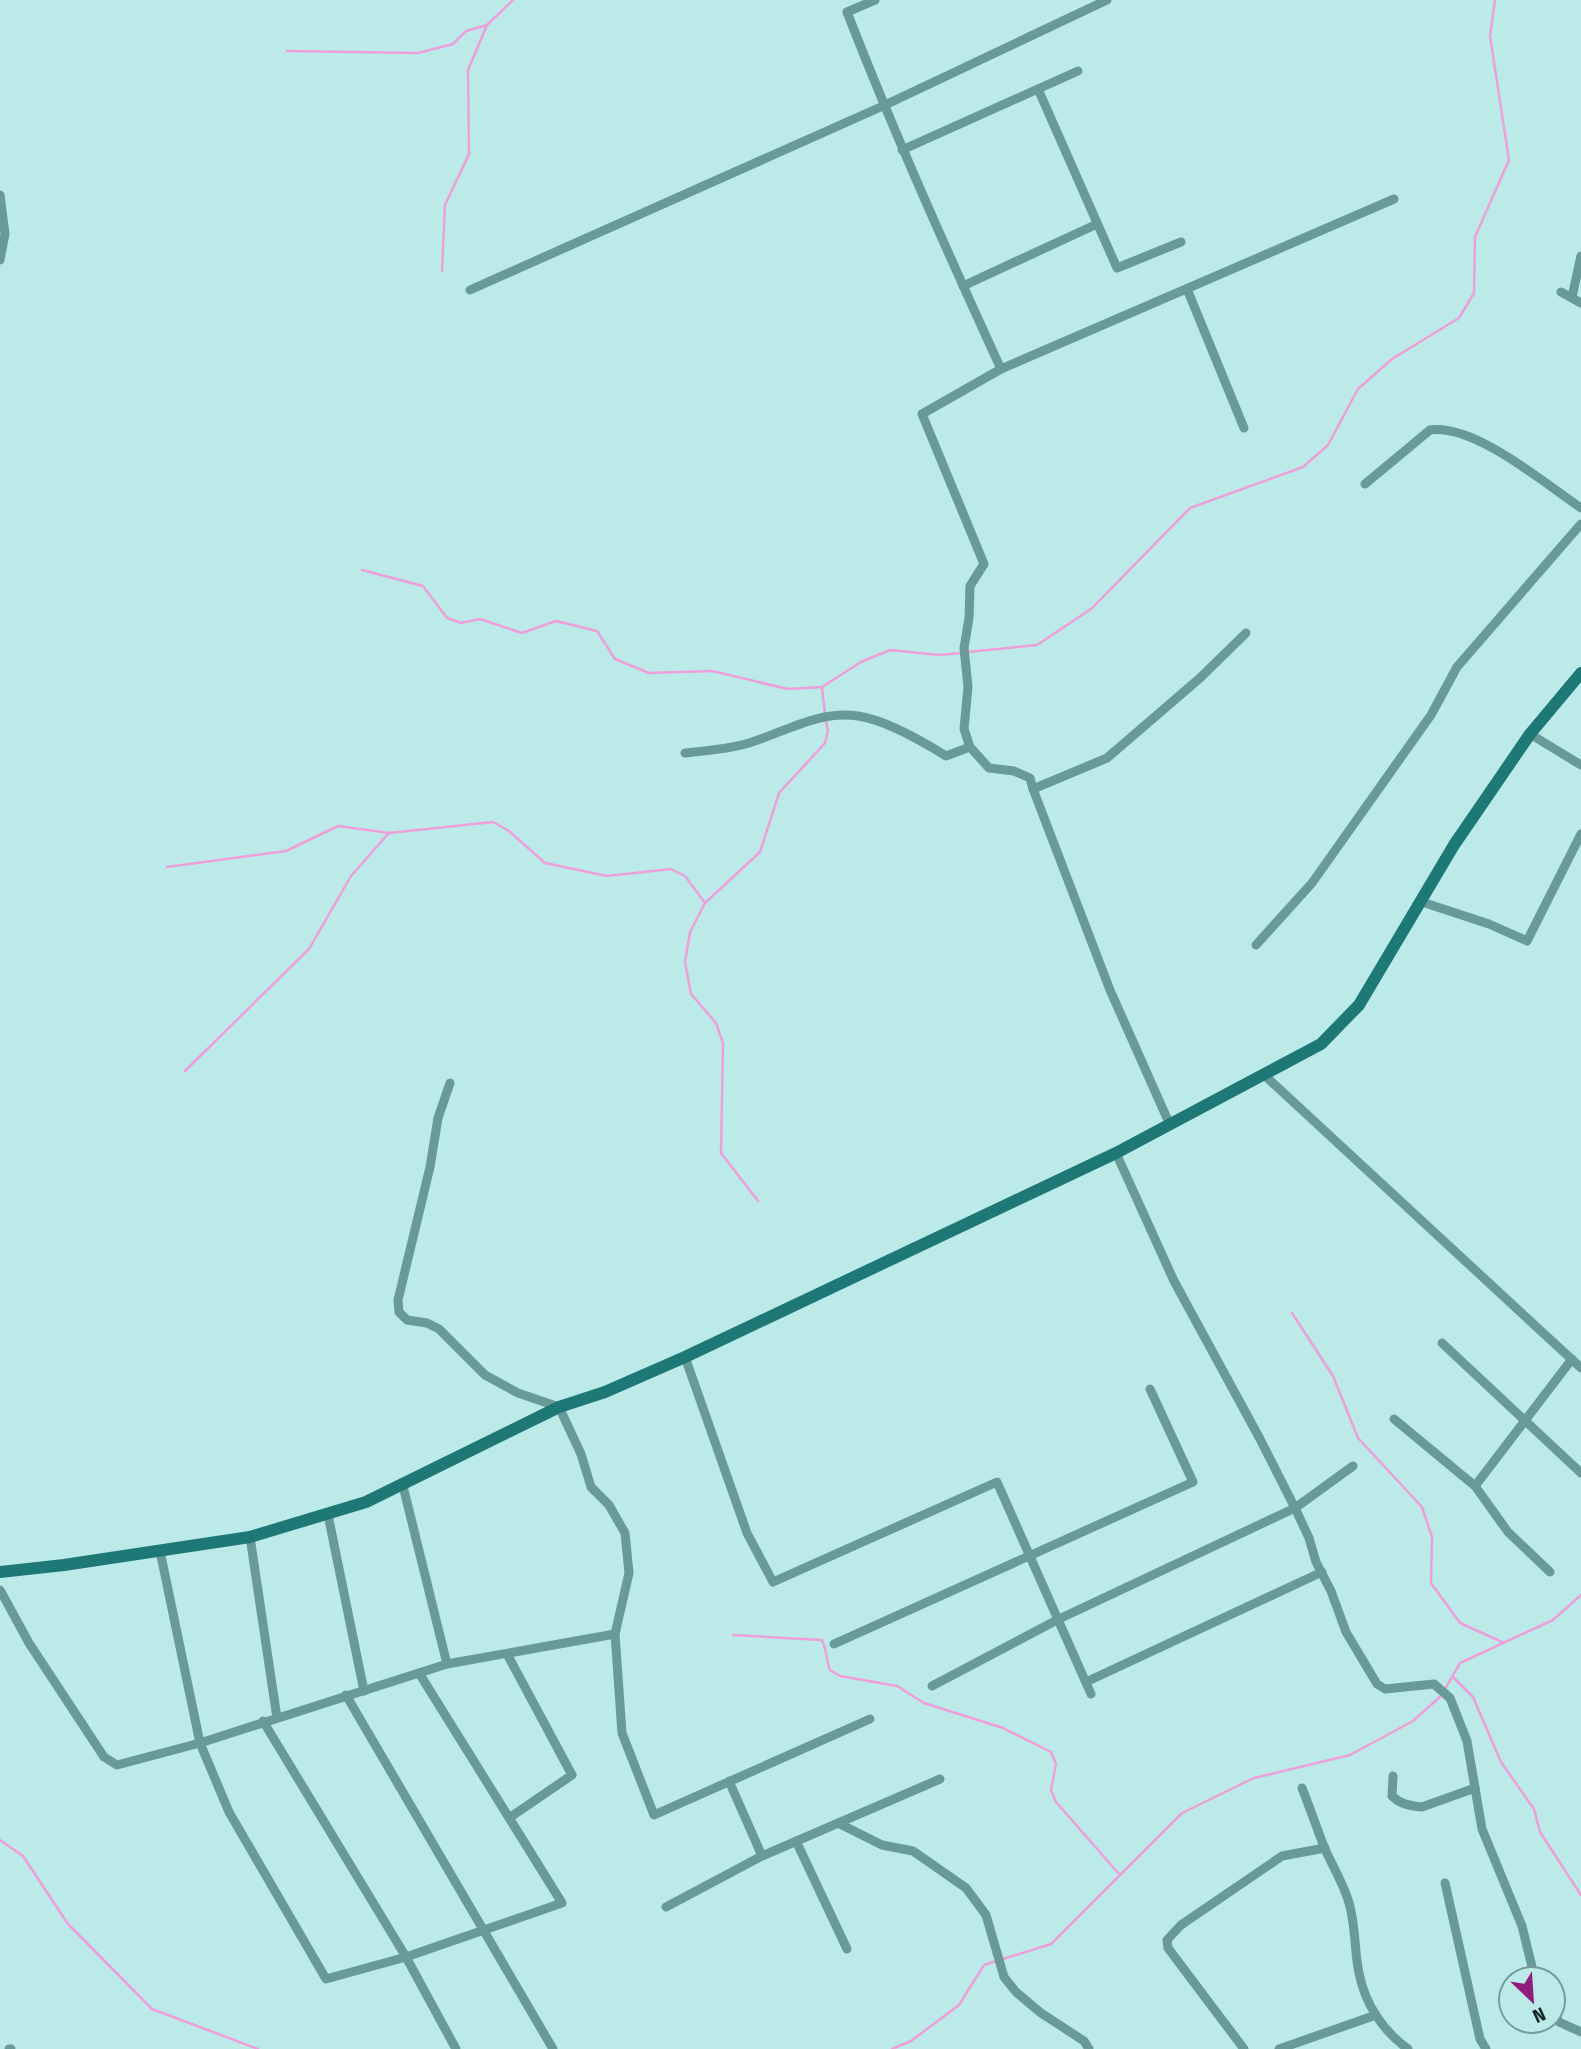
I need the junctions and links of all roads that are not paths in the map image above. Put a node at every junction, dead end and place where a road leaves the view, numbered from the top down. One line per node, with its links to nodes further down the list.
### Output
1 (875, 0): 5 (street)
2 (1107, 0): 5 (street)
3 (1078, 71): 4 (street)
4 (1038, 89): 6 (street); 9 (street)
5 (883, 106): 6 (street); 15 (street)
6 (902, 150): 13 (street)
7 (0, 195): 12 (street)
8 (1394, 199): 14 (street)
9 (1097, 224): 10 (street); 13 (street)
10 (1181, 242)
11 (1581, 256): 17 (street)
12 (0, 260)
13 (963, 286): 19 (street)
14 (1187, 289): 19 (street); 20 (street)
15 (470, 290)
16 (1561, 292): 17 (street)
17 (1572, 297): 18 (street)
18 (1581, 303)
19 (1001, 369): 27 (street)
20 (1244, 428)
21 (1365, 485): 22 (street)
22 (1581, 508)
23 (1581, 524): 33 (street)
24 (1246, 633): 30 (street)
25 (1581, 673): 26 (street)
26 (1530, 734): 29 (street); 32 (street)
27 (970, 747): 28 (street); 30 (street)
28 (685, 753)
29 (1581, 765)
30 (1033, 789): 36 (street)
31 (1581, 834): 32 (street)
32 (1422, 902): 34 (street)
33 (1255, 945)
34 (1263, 1073): 36 (street); 40 (street)
35 (450, 1083): 43 (street)
36 (1170, 1125): 37 (street)
37 (1115, 1153): 39 (street); 50 (street)
38 (1442, 1343): 45 (street)
39 (685, 1357): 43 (street); 54 (street)
40 (1572, 1359): 41 (street); 45 (street)
41 (1581, 1368)
42 (1150, 1389): 54 (street)
43 (559, 1407): 48 (street); 60 (street)
44 (1394, 1419): 49 (street)
45 (1524, 1421): 47 (street); 49 (street)
46 (1353, 1466): 50 (street)
47 (1581, 1472)
48 (403, 1486): 51 (street); 63 (street)
49 (1475, 1486): 57 (street)
50 (1294, 1508): 56 (street); 59 (street)
51 (328, 1515): 52 (street); 67 (street)
52 (250, 1537): 53 (street); 70 (street)
53 (160, 1551): 55 (street); 73 (street)
54 (1030, 1554): 59 (street); 61 (street)
55 (0, 1572)
56 (1322, 1572): 65 (street); 78 (street)
57 (1550, 1572)
58 (0, 1590): 73 (street)
59 (1059, 1619): 65 (street); 66 (street)
60 (615, 1634): 62 (street); 76 (street)
61 (834, 1644)
62 (507, 1654): 63 (street); 79 (street)
63 (447, 1664): 64 (street)
64 (419, 1673): 67 (street); 79 (street)
65 (1086, 1682): 68 (street)
66 (932, 1686)
67 (364, 1691): 69 (street)
68 (1091, 1694)
69 (346, 1695): 70 (street); 86 (street)
70 (276, 1717): 72 (street)
71 (870, 1718): 76 (street)
72 (263, 1721): 73 (street); 88 (street)
73 (201, 1743): 88 (street)
74 (1393, 1776): 78 (street)
75 (940, 1779): 80 (street)
76 (729, 1781): 83 (street)
77 (1302, 1788): 82 (street)
78 (1475, 1788): 89 (street)
79 (509, 1818): 86 (street)
80 (838, 1823): 81 (street); 93 (street)
81 (796, 1841): 83 (street); 87 (street)
82 (1325, 1848): 90 (street); 94 (street)
83 (762, 1856): 85 (street)
84 (1445, 1883): 97 (street)
85 (666, 1907)
86 (483, 1931): 88 (street); 92 (street)
87 (847, 1949)
88 (405, 1957): 91 (street)
89 (1532, 1965)
90 (1376, 2015): 95 (street); 96 (street)
91 (456, 2049)
92 (553, 2049)
93 (1089, 2049)
94 (1244, 2049)
95 (1279, 2049)
96 (1408, 2049)
97 (1486, 2049)

